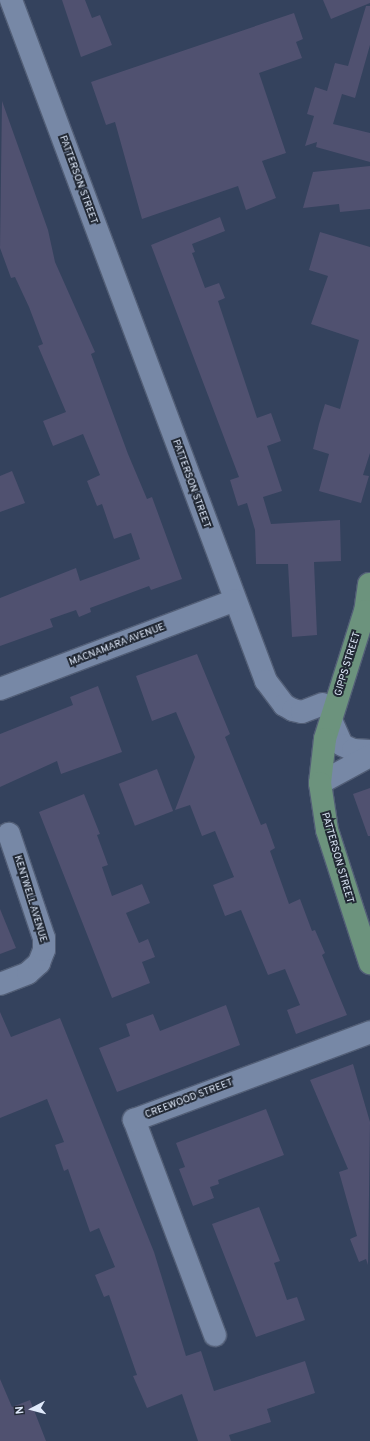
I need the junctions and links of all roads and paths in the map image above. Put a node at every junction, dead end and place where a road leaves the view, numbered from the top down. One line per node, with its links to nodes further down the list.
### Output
1 (11, 0): 3 (street, PATTERSON STREET)
2 (369, 582): 5 (main road, GIPPS STREET)
3 (235, 600): 4 (street, MACNAMARA AVENUE); 5 (street, PATTERSON STREET)
4 (0, 689)
5 (327, 712): 6 (street); 8 (main road, PATTERSON STREET); 10 (main road, PATTERSON STREET)
6 (370, 751)
7 (370, 756): 8 (street)
8 (320, 783): 10 (main road, PATTERSON STREET)
9 (9, 834): 12 (street, KENTWELL AVENUE)
10 (356, 925): 11 (main road, PATTERSON STREET)
11 (370, 964)
12 (0, 984)
13 (370, 1032): 14 (street, CREEWOOD STREET)
14 (215, 1335)

